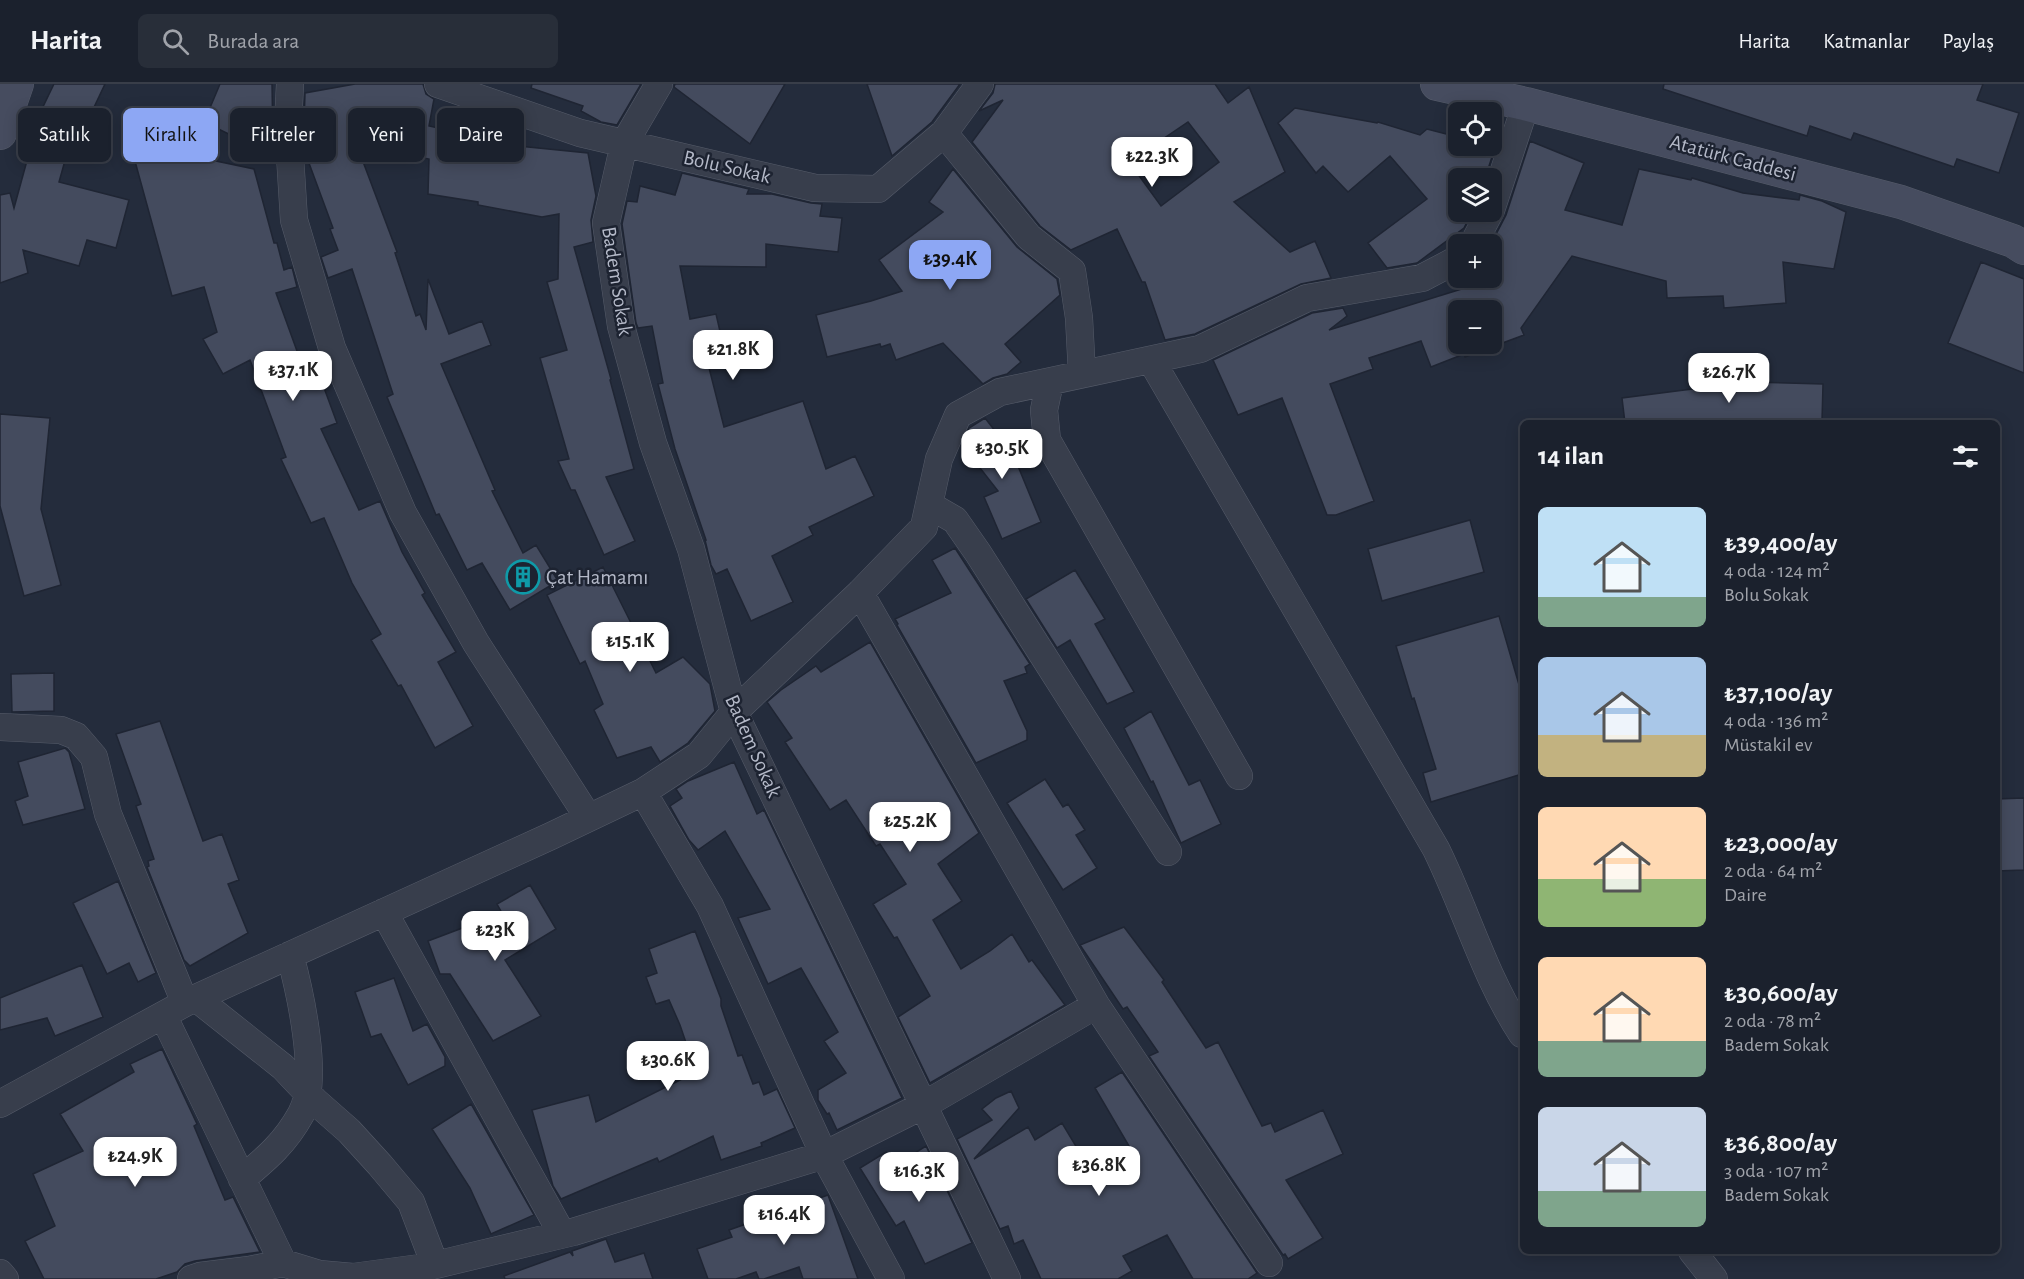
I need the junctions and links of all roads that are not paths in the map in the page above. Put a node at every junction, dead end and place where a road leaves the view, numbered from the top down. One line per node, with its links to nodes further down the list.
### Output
1 (17, 84): 8 (main road)
2 (290, 84): 23 (street)
3 (438, 84): 10 (street, Bolu Sokak)
4 (659, 84): 10 (street, Badem Sokak)
5 (980, 84): 9 (street, Bolu Sokak)
6 (1437, 84): 7 (main road, Atatürk Caddesi)
7 (1526, 104): 11 (street); 12 (main road, Atatürk Caddesi)
8 (0, 133)
9 (944, 133): 10 (street, Bolu Sokak); 15 (street)
10 (624, 144): 19 (street, Badem Sokak)
11 (1502, 177)
12 (2024, 248)
13 (1448, 265): 14 (street)
14 (1151, 360): 15 (street); 29 (street)
15 (1082, 374): 16 (street)
16 (1050, 382): 17 (street); 21 (street)
17 (928, 505): 18 (street); 24 (street)
18 (860, 593): 19 (street); 28 (street)
19 (734, 712): 22 (street); 32 (street, Badem Sokak)
20 (0, 727): 27 (street)
21 (1239, 776)
22 (643, 792): 23 (street); 33 (street)
23 (588, 817): 25 (street)
24 (1168, 852)
25 (384, 912): 26 (street); 35 (street)
26 (290, 955): 27 (street); 30 (street)
27 (181, 1005): 30 (street); 31 (street); 34 (street)
28 (1096, 1005): 32 (street); 38 (street)
29 (1520, 1030)
30 (307, 1092): 34 (street); 39 (street)
31 (0, 1104)
32 (924, 1105): 33 (street); 45 (street, Badem Sokak)
33 (824, 1155): 35 (street); 44 (street)
34 (242, 1179): 37 (street)
35 (562, 1234): 39 (street)
36 (1694, 1254): 46 (street)
37 (283, 1263): 41 (street); 43 (street)
38 (1269, 1263)
39 (435, 1265): 41 (street)
40 (0, 1273): 42 (street)
41 (331, 1277)
42 (4, 1279)
43 (191, 1279)
44 (891, 1279)
45 (1007, 1279)
46 (1714, 1279)

